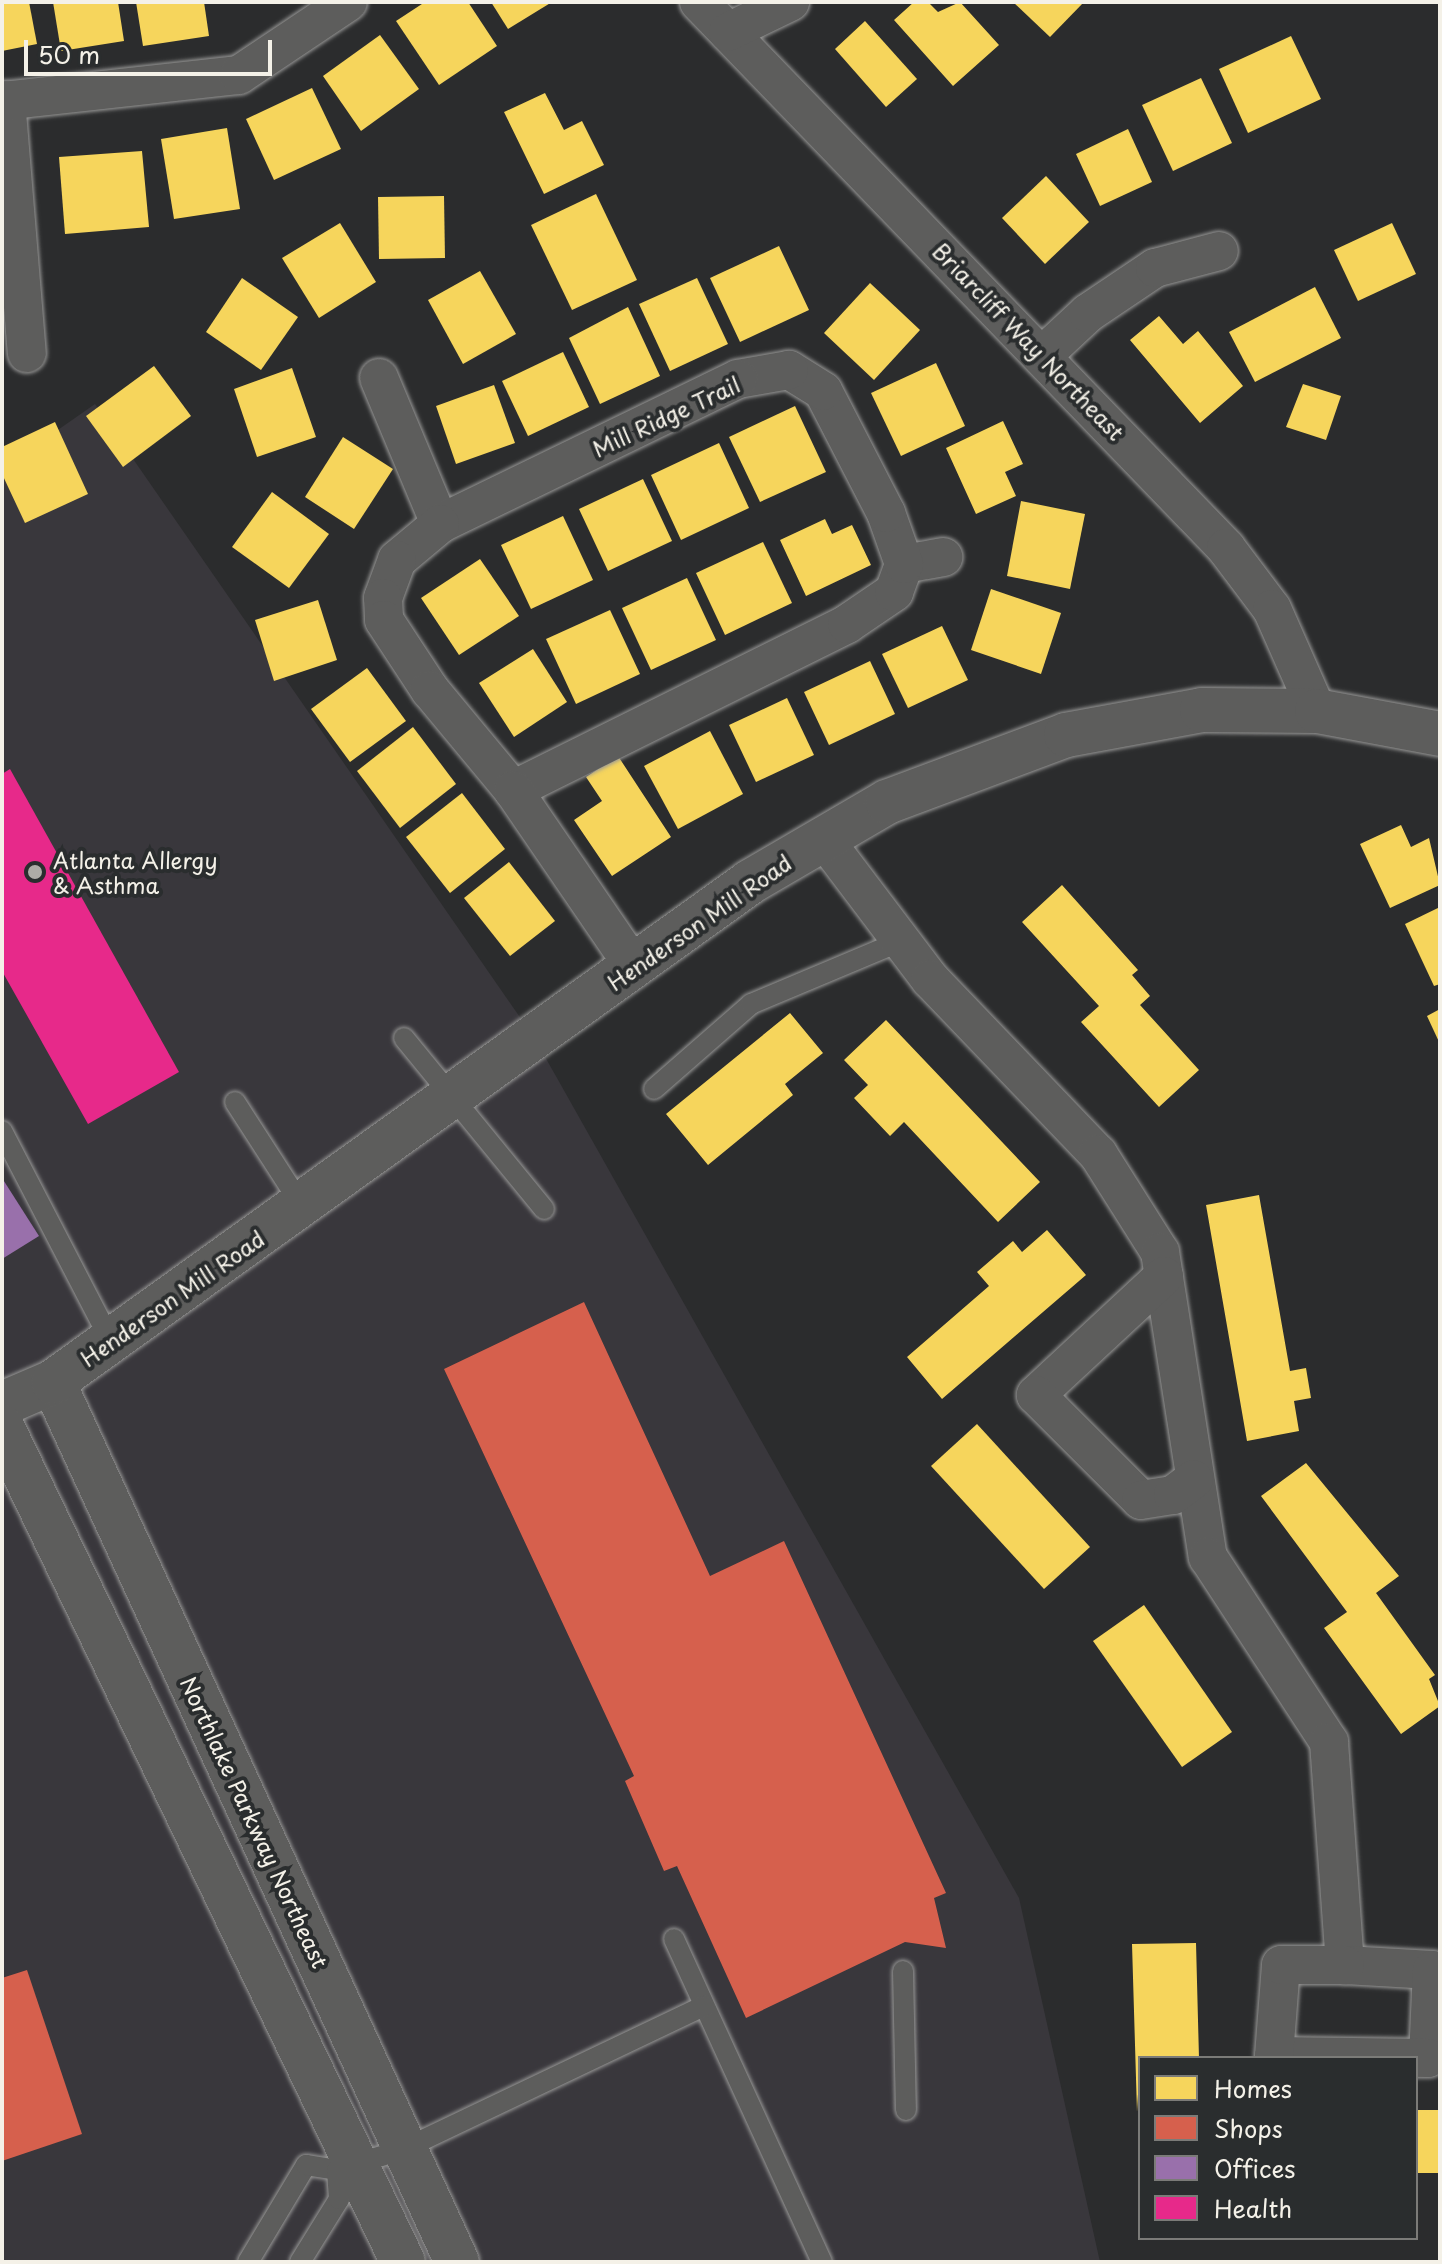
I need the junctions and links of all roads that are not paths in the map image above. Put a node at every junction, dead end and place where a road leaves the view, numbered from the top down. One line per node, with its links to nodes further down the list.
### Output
1 (348, 2): 5 (street)
2 (699, 2): 4 (street, Briarcliff Way Northeast)
3 (790, 2): 4 (street)
4 (728, 32): 8 (street, Briarcliff Way Northeast)
5 (4, 100): 7 (street)
6 (1219, 251): 8 (street)
7 (27, 353)
8 (1044, 354): 13 (street, Briarcliff Way Northeast)
9 (379, 378): 10 (street)
10 (440, 524): 12 (street, Mill Ridge Trail); 15 (street, Mill Ridge Trail)
11 (943, 557): 12 (street)
12 (904, 564): 15 (street)
13 (1317, 711): 14 (street, Henderson Mill Road); 16 (street, Henderson Mill Road)
14 (1440, 734)
15 (513, 790): 18 (street, Mill Ridge Trail)
16 (824, 839): 17 (street); 18 (street, Henderson Mill Road)
17 (901, 941): 20 (lane); 26 (street)
18 (634, 967): 21 (street, Henderson Mill Road)
19 (404, 1038): 21 (lane)
20 (654, 1089)
21 (450, 1099): 24 (street, Henderson Mill Road); 25 (lane)
22 (235, 1102): 24 (lane)
23 (2, 1131): 27 (lane)
24 (302, 1206): 27 (street, Henderson Mill Road)
25 (544, 1209)
26 (1164, 1276): 30 (street); 30 (street)
27 (111, 1341): 28 (street, Henderson Mill Road)
28 (53, 1382): 29 (street, Henderson Mill Road); 38 (street, Northlake Parkway Northeast)
29 (4, 1427): 39 (street)
30 (1194, 1479): 32 (street)
31 (674, 1939): 34 (lane)
32 (1345, 1965): 35 (street); 36 (street)
33 (903, 1971): 37 (lane)
34 (704, 2006): 38 (lane); 44 (lane)
35 (1274, 2056)
36 (1418, 2058)
37 (906, 2110)
38 (404, 2149): 39 (lane); 43 (street, Northlake Parkway Northeast)
39 (346, 2167): 40 (lane); 41 (lane); 42 (street)
40 (248, 2262)
41 (300, 2262)
42 (403, 2262)
43 (457, 2262)
44 (822, 2262)

